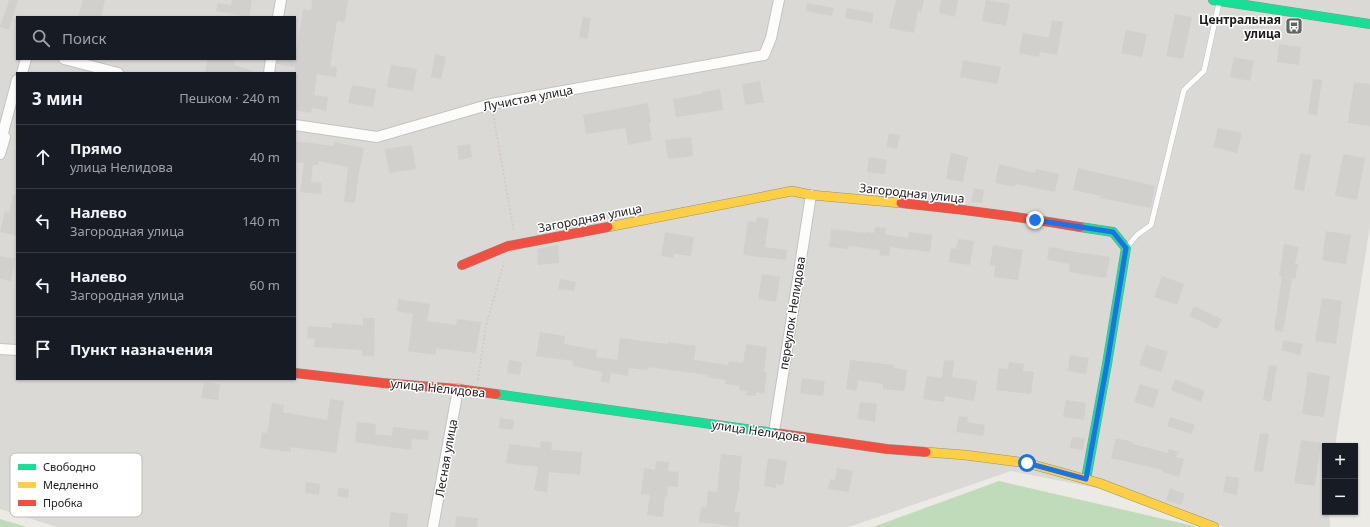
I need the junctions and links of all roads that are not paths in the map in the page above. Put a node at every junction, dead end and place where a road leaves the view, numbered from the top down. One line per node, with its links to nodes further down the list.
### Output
1 (281, 0): 4 (street)
2 (779, 0): 16 (street, Лучистая улица)
3 (1216, 0): 5 (street); 20 (lane)
4 (278, 16)
5 (1370, 24)
6 (24, 60): 10 (street)
7 (24, 60): 11 (street)
8 (68, 60): 12 (street)
9 (272, 60): 13 (street)
10 (19, 72)
11 (22, 72)
12 (114, 72)
13 (269, 72)
14 (16, 84): 17 (street)
15 (16, 97): 18 (street)
16 (296, 125)
17 (0, 144)
18 (0, 154)
19 (811, 195): 20 (street, Загородная улица); 21 (street, Загородная улица); 26 (street, переулок Нелидова)
20 (1126, 248): 27 (street)
21 (462, 265)
22 (0, 349): 23 (street)
23 (16, 350)
24 (296, 374): 25 (street, улица Нелидова)
25 (458, 389): 26 (street, улица Нелидова); 28 (street, Лесная улица)
26 (774, 432): 27 (street, улица Нелидова)
27 (1086, 479): 29 (street, улица Нелидова)
28 (433, 527)
29 (1214, 527)

